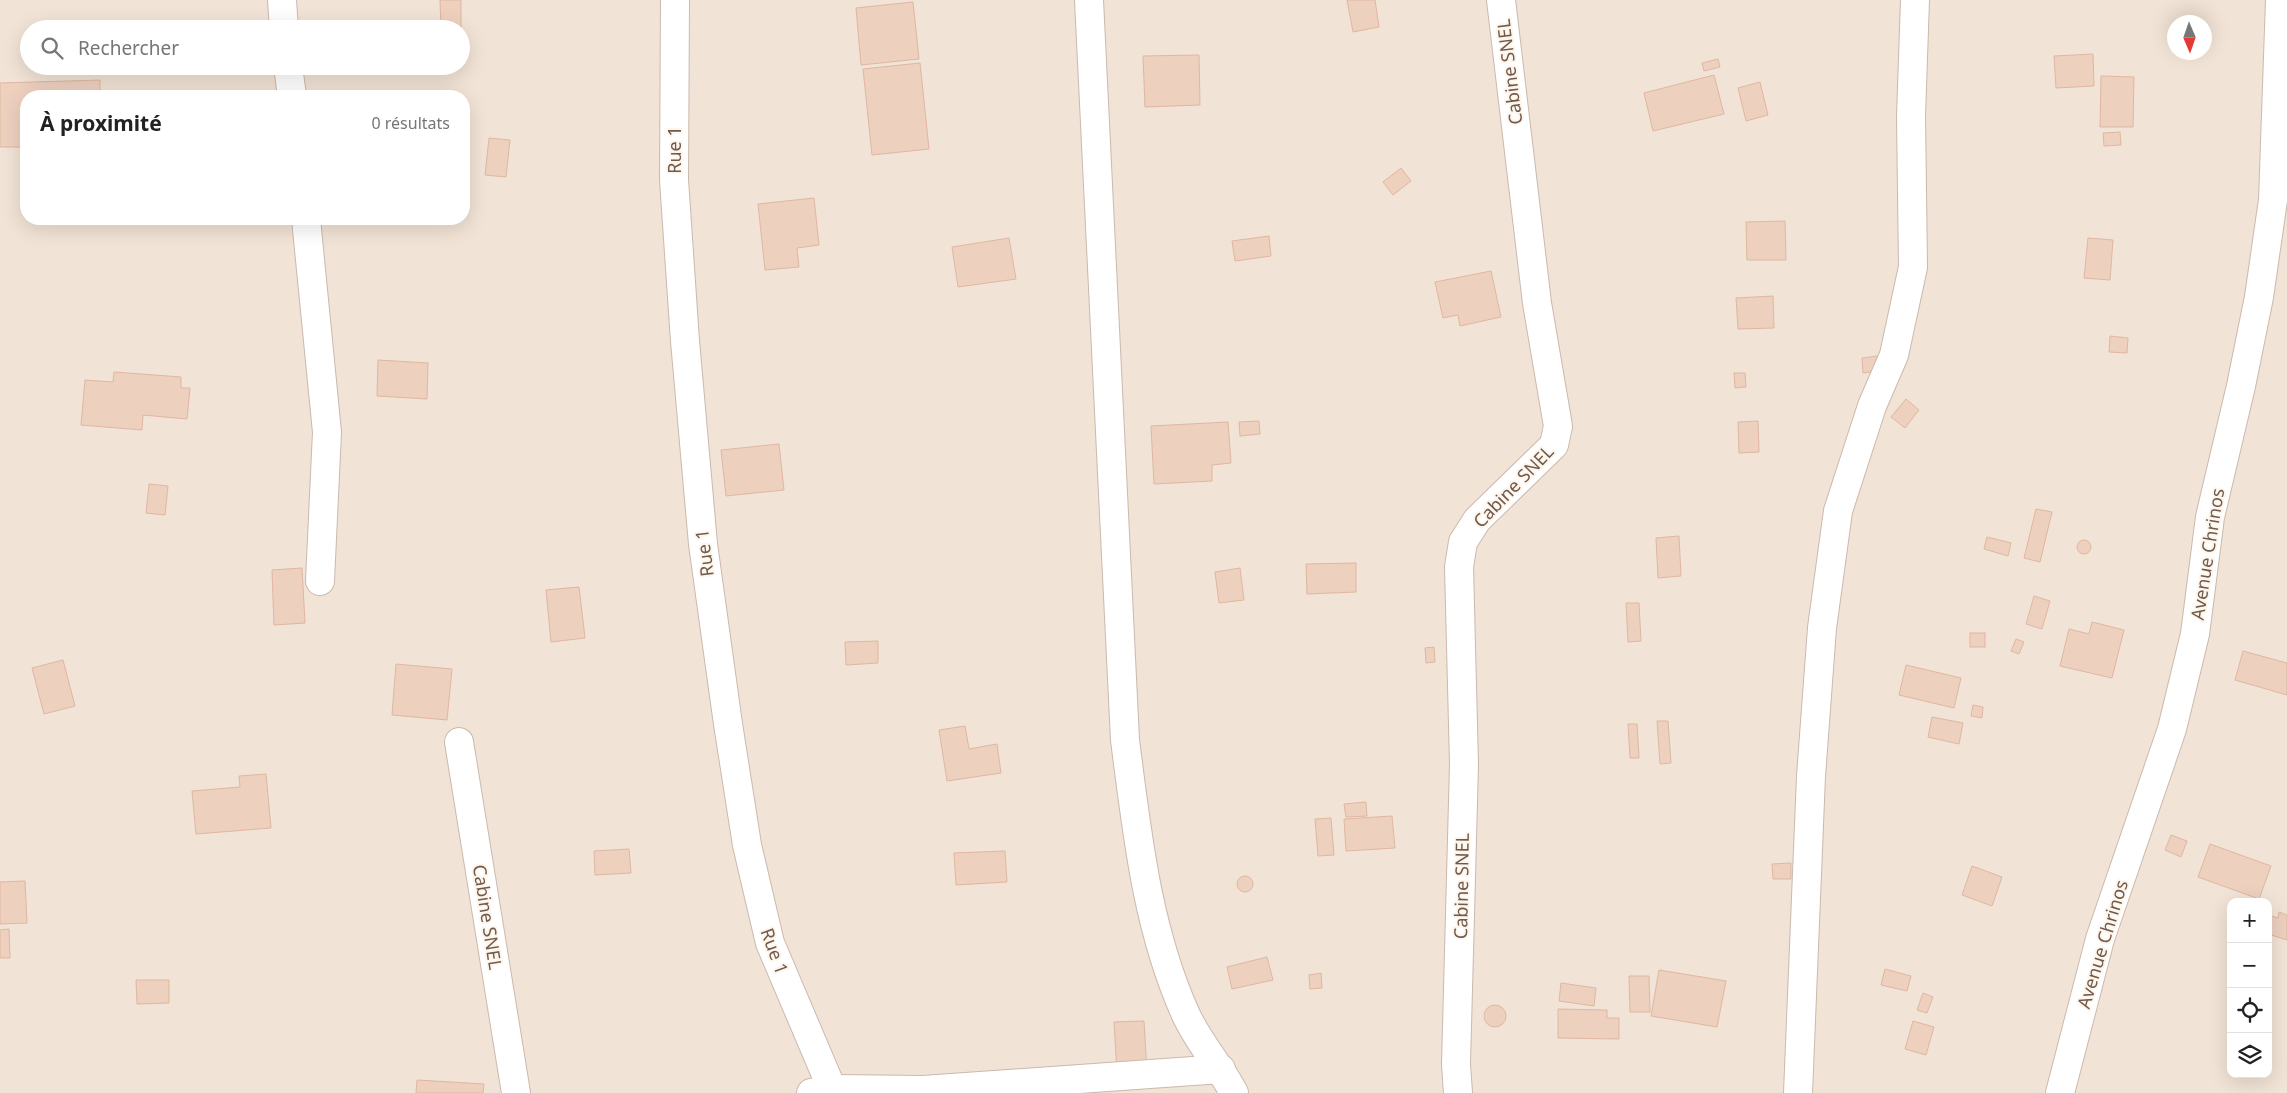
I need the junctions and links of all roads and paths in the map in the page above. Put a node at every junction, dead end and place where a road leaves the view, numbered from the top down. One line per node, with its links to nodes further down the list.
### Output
1 (282, 0): 7 (street)
2 (675, 0): 14 (street, Rue 1)
3 (1089, 0): 13 (street)
4 (1501, 0): 18 (street, Cabine SNEL)
5 (1915, 0): 19 (street)
6 (2280, 0): 20 (street, Avenue Chrinos)
7 (283, 20)
8 (289, 75): 9 (street)
9 (291, 90)
10 (307, 225): 11 (street)
11 (320, 581)
12 (459, 742): 16 (street, Cabine SNEL)
13 (1221, 1069): 15 (street); 17 (street)
14 (822, 1091): 15 (street)
15 (923, 1092)
16 (516, 1093)
17 (1234, 1093)
18 (1458, 1093)
19 (1798, 1093)
20 (2060, 1093)

